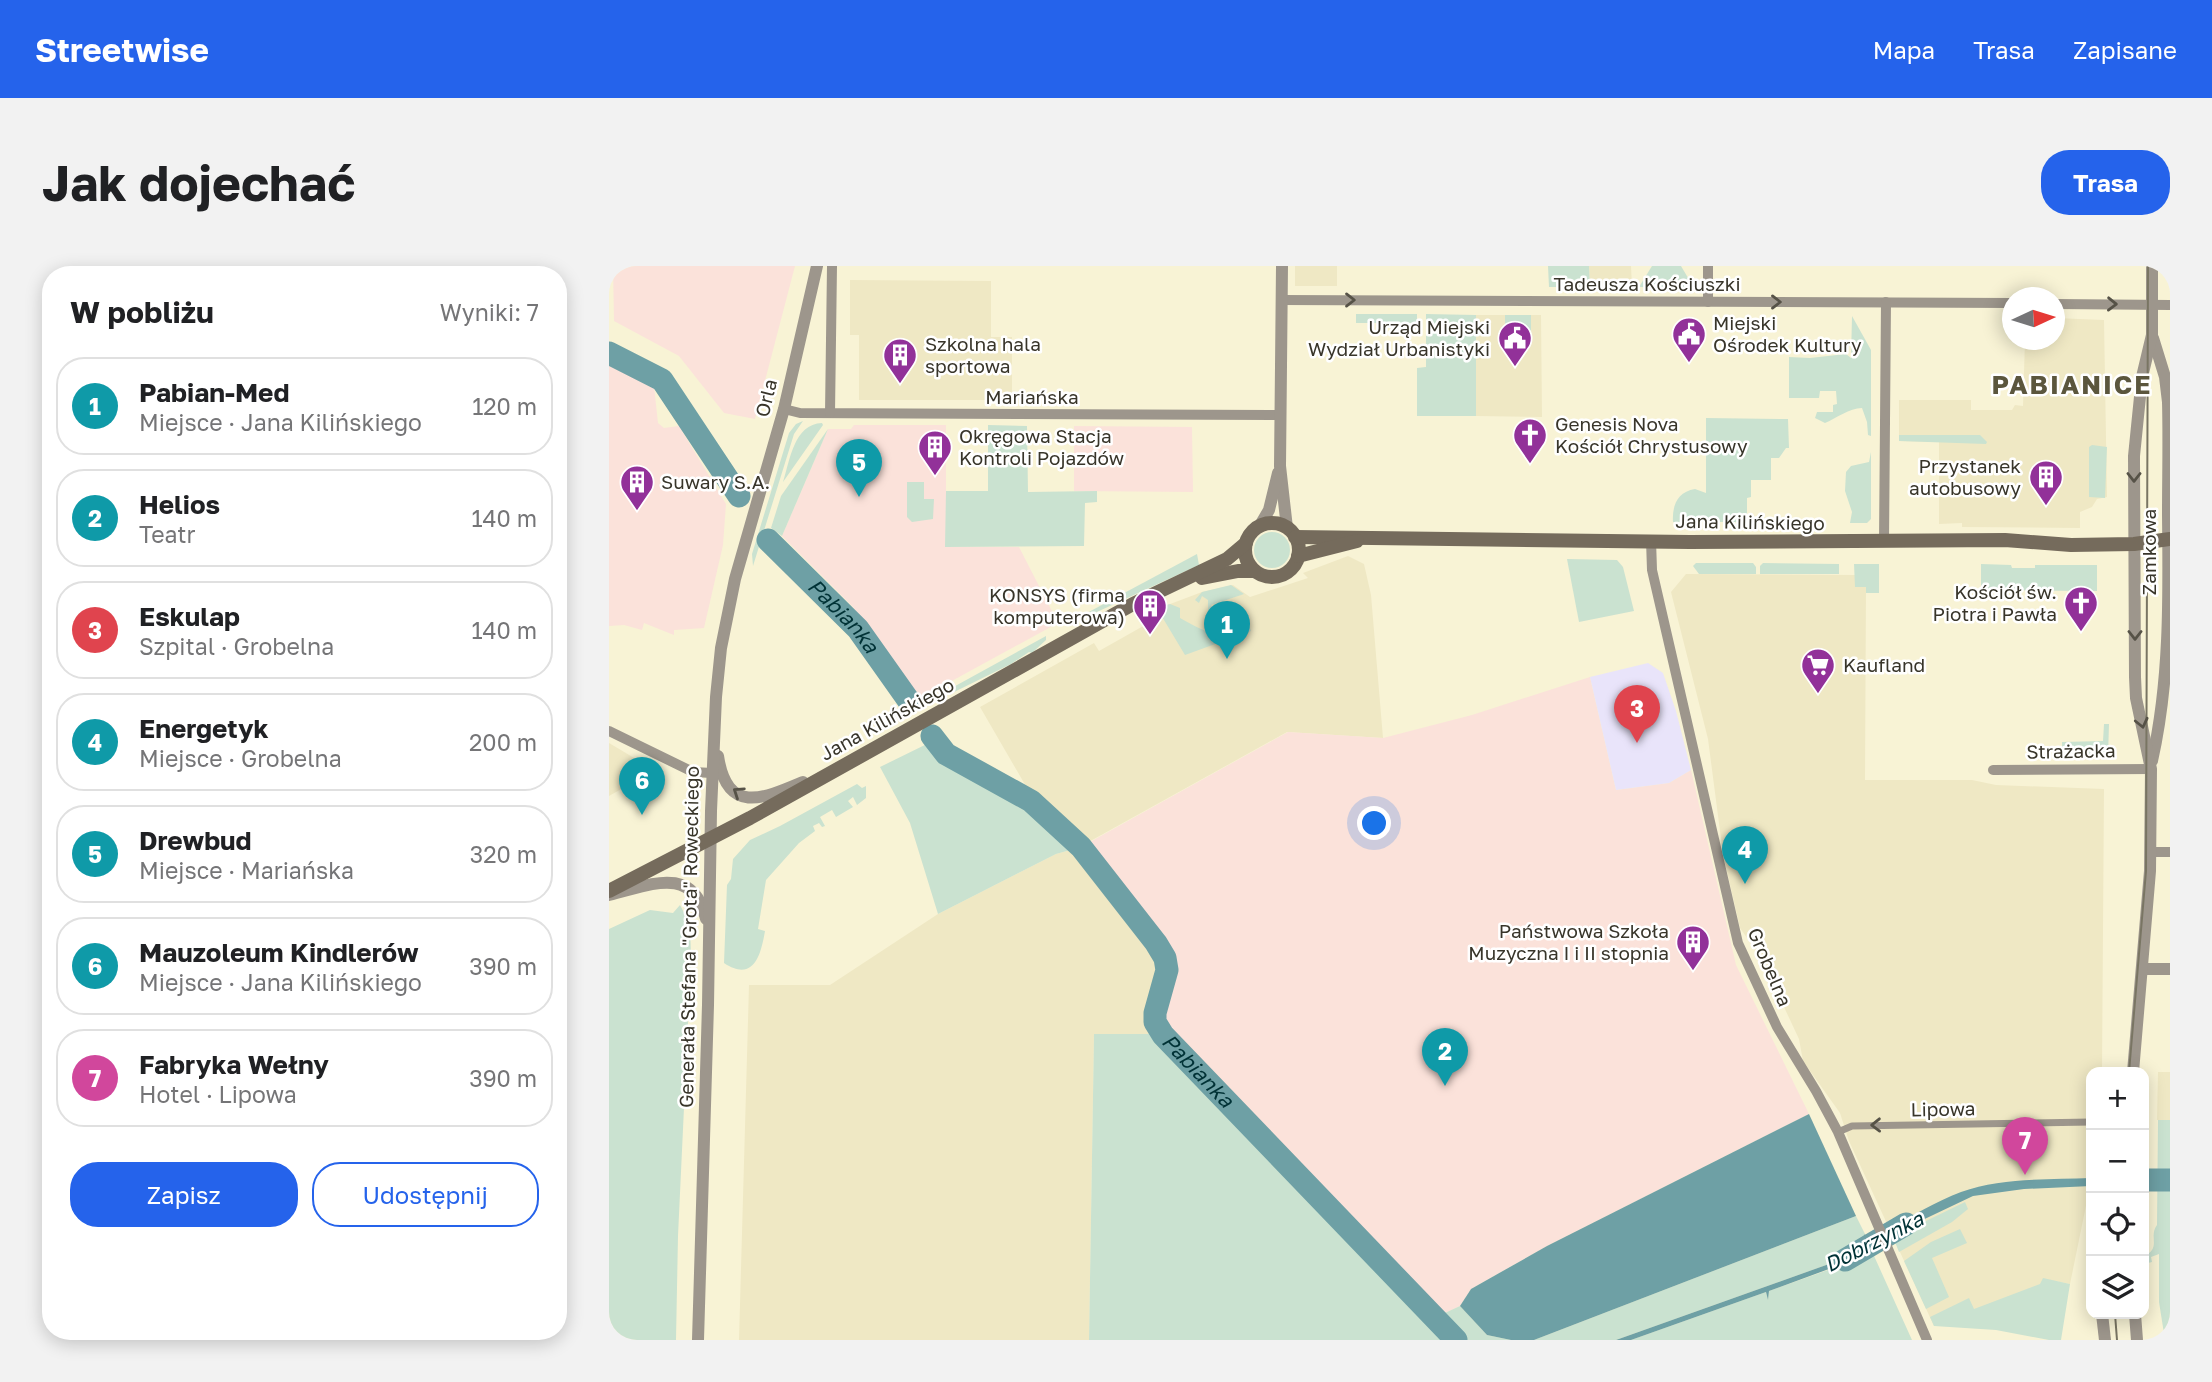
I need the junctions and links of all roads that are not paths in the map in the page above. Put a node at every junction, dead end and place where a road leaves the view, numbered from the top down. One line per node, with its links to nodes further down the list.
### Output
1 (817, 266): 14 (street, Orla)
2 (832, 266): 15 (street)
3 (1282, 266): 6 (street)
4 (1709, 266): 7 (street)
5 (2152, 266): 11 (street, Zamkowa)
6 (1281, 300): 7 (street, Tadeusza Kościuszki, one-way to 7); 16 (street)
7 (1708, 302): 8 (street, Tadeusza Kościuszki, one-way to 8)
8 (1886, 302): 9 (street, Tadeusza Kościuszki); 24 (street)
9 (2002, 303)
10 (2065, 304): 11 (street, one-way to 11)
11 (2152, 305): 12 (street); 13 (street, Zamkowa)
12 (2170, 305)
13 (2152, 335): 22 (street, Zamkowa); 26 (street, Zamkowa, one-way to 26)
14 (784, 409): 15 (street, Mariańska); 21 (street, Orla)
15 (830, 413): 16 (street, Mariańska)
16 (1281, 415): 17 (street)
17 (1280, 466): 18 (street); 19 (street)
18 (1259, 527): 19 (main road); 25 (main road)
19 (1291, 532): 20 (main road, Jana Kilińskiego); 27 (main road)
20 (1365, 538): 23 (main road, Jana Kilińskiego); 27 (main road, Jana Kilińskiego)
21 (747, 539): 30 (street, Generała Stefana "Grota" Roweckiego)
22 (2169, 539): 26 (main road, Jana Kilińskiego); 33 (street, Zamkowa)
23 (1651, 540): 24 (main road, Jana Kilińskiego); 45 (street, Grobelna)
24 (1884, 542): 26 (main road, Jana Kilińskiego)
25 (1246, 543): 28 (main road); 29 (main road, Jana Kilińskiego)
26 (2134, 544): 33 (street, Zamkowa, one-way to 33)
27 (1298, 556): 28 (main road)
28 (1255, 571): 29 (main road, Jana Kilińskiego)
29 (1183, 582): 32 (main road, Jana Kilińskiego)
30 (715, 724): 32 (street, one-way to 30); 35 (street, Generała Stefana "Grota" Roweckiego)
31 (609, 731): 35 (street)
32 (846, 764): 36 (main road, Jana Kilińskiego)
33 (2151, 769): 34 (street, Strażacka); 37 (street, Zamkowa)
34 (1993, 770)
35 (712, 774): 36 (street, Generała Stefana "Grota" Roweckiego)
36 (710, 838): 39 (main road, Jana Kilińskiego); 40 (street, Generała Stefana "Grota" Roweckiego)
37 (2150, 852): 38 (street); 41 (street, Zamkowa)
38 (2170, 852)
39 (609, 893): 40 (street)
40 (709, 943): 48 (street, Generała Stefana "Grota" Roweckiego)
41 (2142, 969): 42 (street); 43 (street, Zamkowa)
42 (2170, 969)
43 (2133, 1067)
44 (2086, 1122): 45 (street, Lipowa, one-way to 45)
45 (1837, 1132): 49 (street, Grobelna)
46 (2103, 1319): 50 (street)
47 (2135, 1319): 51 (street)
48 (698, 1340)
49 (1927, 1340)
50 (2105, 1340)
51 (2137, 1340)

